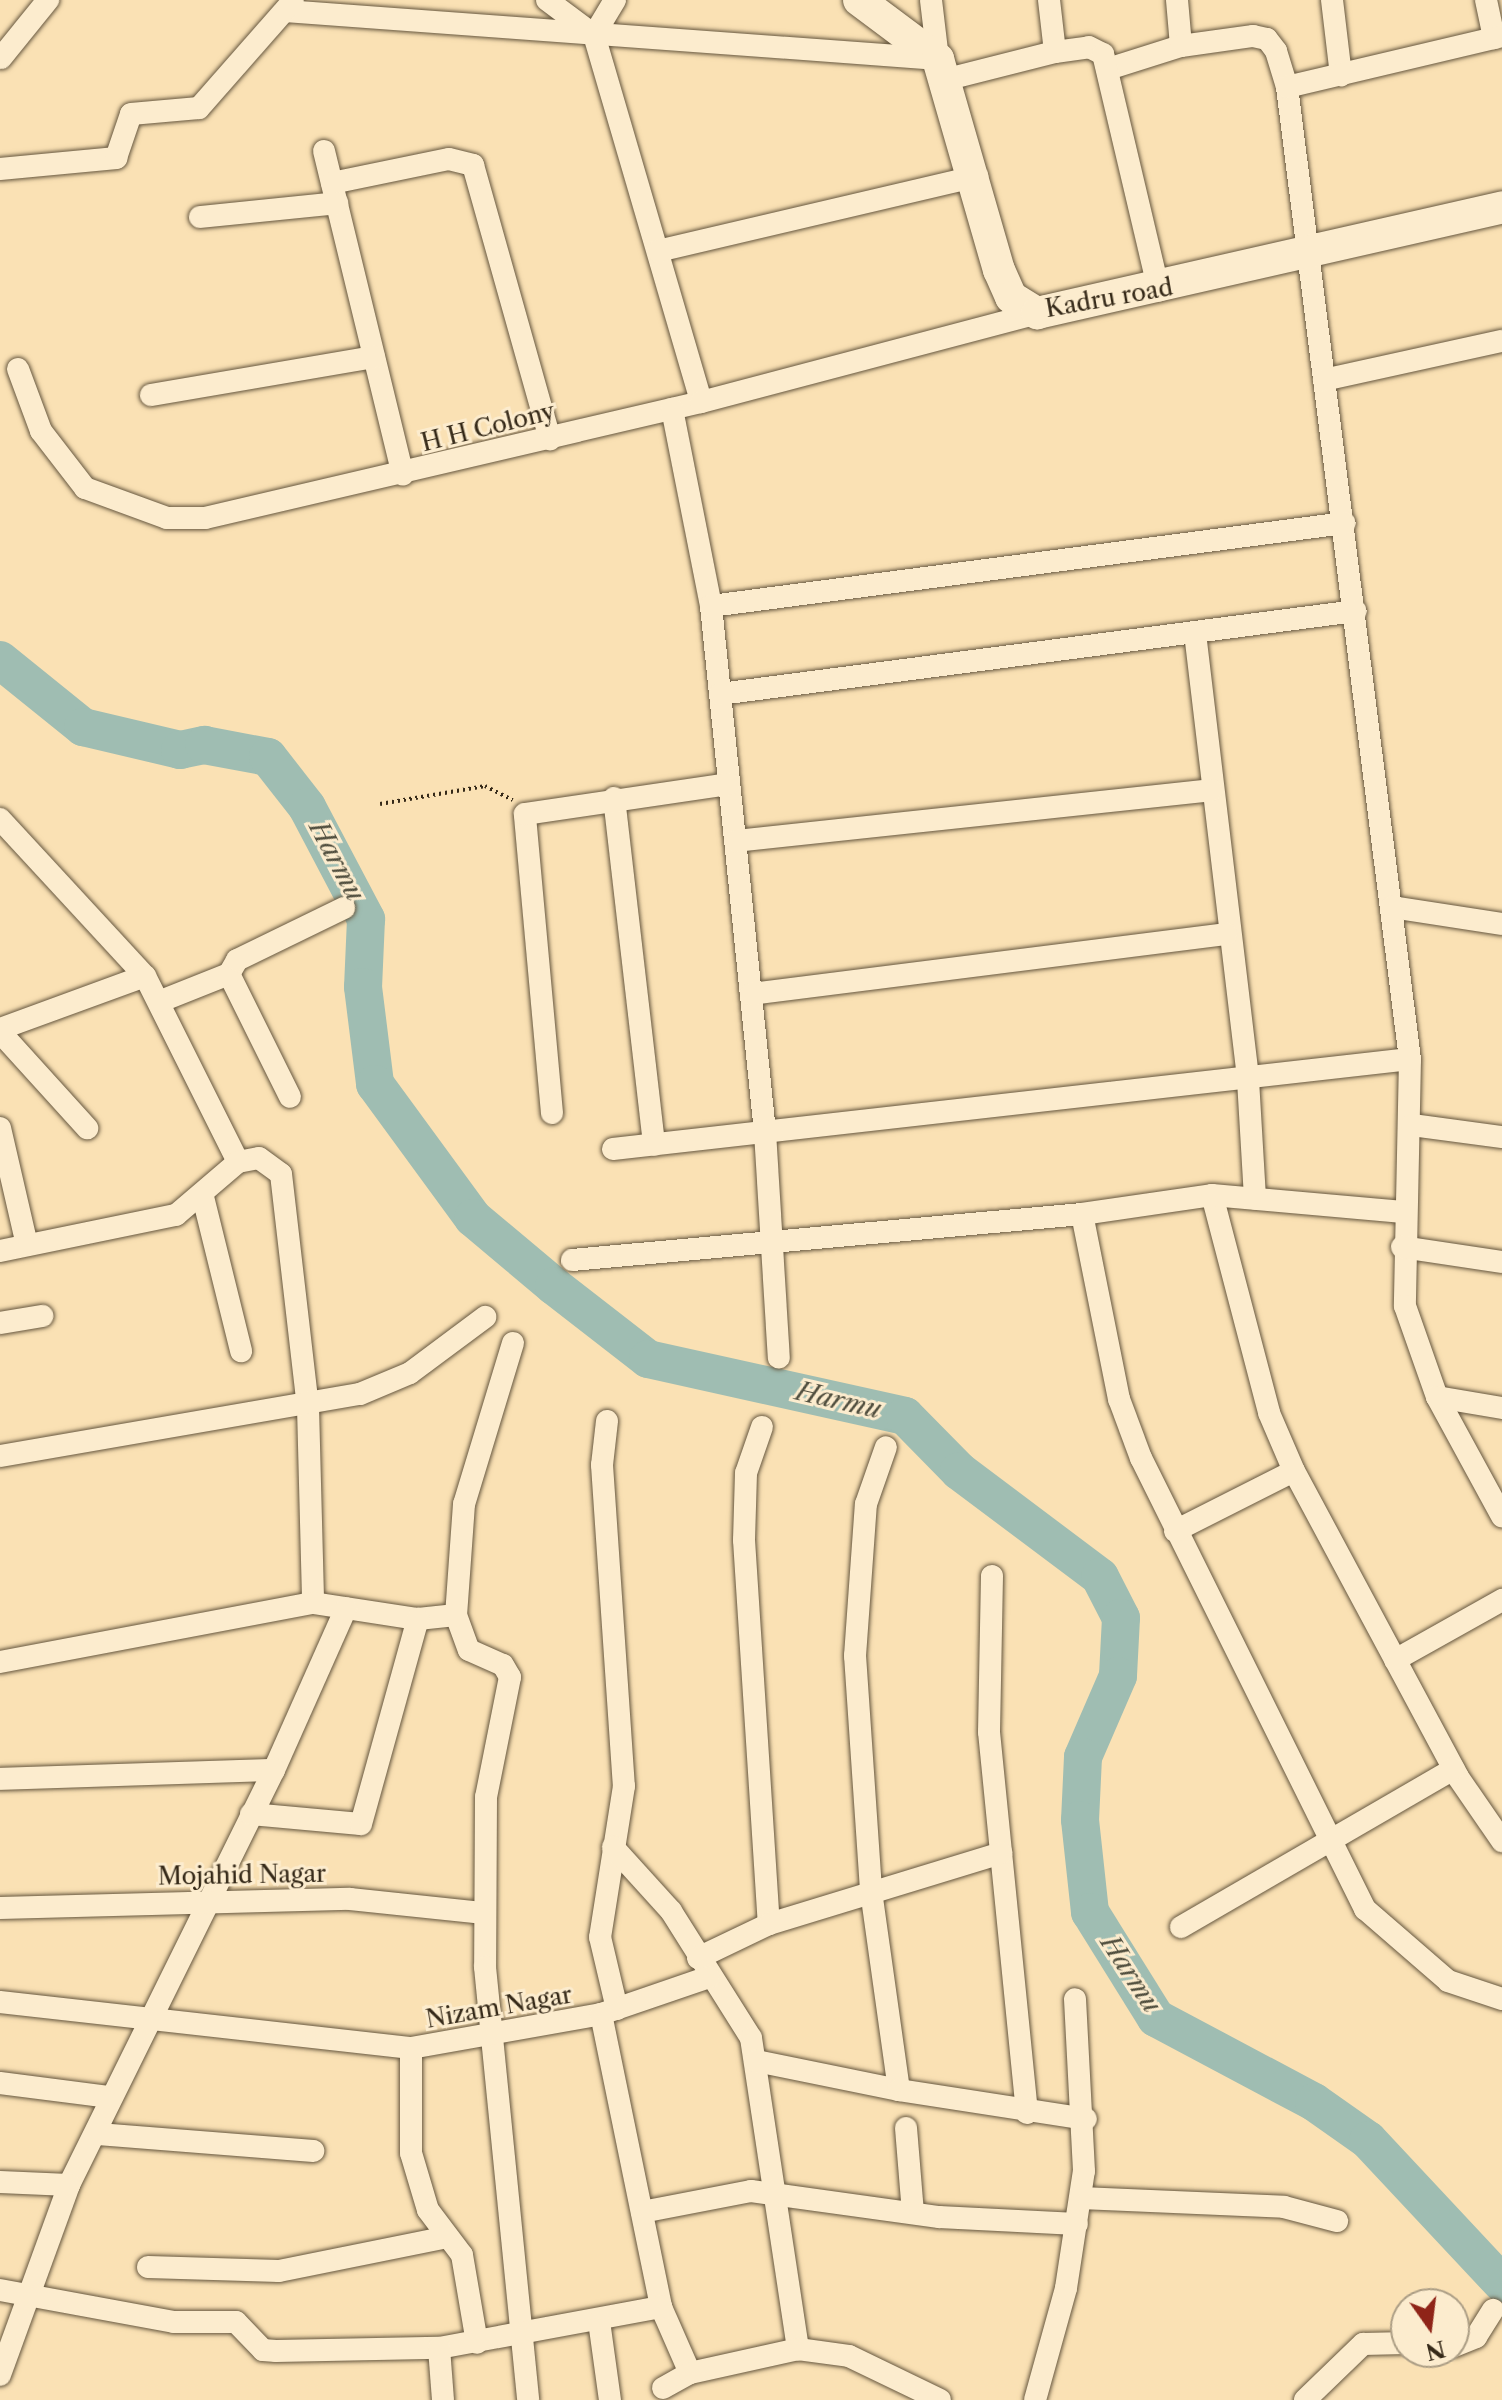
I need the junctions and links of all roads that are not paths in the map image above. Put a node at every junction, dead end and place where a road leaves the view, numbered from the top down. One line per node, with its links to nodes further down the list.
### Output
1 (48, 0): 15 (street)
2 (547, 0): 11 (street)
3 (615, 0): 11 (street)
4 (859, 0): 16 (main road)
5 (931, 0): 16 (street)
6 (1049, 0): 14 (street)
7 (1177, 0): 13 (street)
8 (1332, 0): 18 (street)
9 (1486, 0): 12 (street)
10 (290, 6): 11 (street); 21 (street)
11 (594, 35): 16 (street); 26 (street)
12 (1498, 37): 18 (street)
13 (1181, 46): 17 (street); 19 (street)
14 (1055, 52): 16 (street); 17 (street)
15 (1, 58)
16 (943, 69): 22 (main road, Kadru road)
17 (1108, 69): 28 (street)
18 (1341, 75): 19 (street)
19 (1287, 87): 27 (street)
20 (324, 151): 23 (street)
21 (0, 169)
22 (977, 176): 26 (street); 29 (main road, Kadru road)
23 (334, 193): 25 (street); 31 (street); 37 (street)
24 (1502, 207): 27 (main road, Kadru road)
25 (200, 217)
26 (658, 251): 35 (street)
27 (1313, 256): 28 (main road, Kadru road); 33 (street)
28 (1159, 290): 29 (main road, Kadru road)
29 (1037, 313): 35 (street, H H Colony)
30 (1502, 341): 33 (street)
31 (374, 357): 34 (street); 38 (street)
32 (18, 369): 38 (street, H H Colony)
33 (1324, 380): 39 (street)
34 (151, 395)
35 (701, 402): 36 (street, H H Colony)
36 (672, 409): 37 (street, H H Colony); 40 (street)
37 (550, 439): 38 (street, H H Colony)
38 (403, 475)
39 (1345, 523): 40 (street); 41 (street)
40 (711, 606): 43 (street)
41 (1356, 611): 42 (street); 49 (street)
42 (1195, 633): 43 (street); 45 (street)
43 (720, 694): 44 (street)
44 (729, 784): 46 (street); 48 (street)
45 (1211, 790): 48 (street); 52 (street)
46 (614, 798): 61 (street); 67 (street)
47 (0, 819): 54 (street)
48 (736, 841): 55 (street)
49 (1392, 907): 51 (street); 58 (street)
50 (344, 908): 53 (street)
51 (1502, 924)
52 (1226, 934): 55 (street); 59 (street)
53 (229, 974): 56 (street); 60 (street)
54 (145, 976): 56 (street); 57 (street)
55 (751, 994): 65 (street)
56 (161, 1001): 69 (street)
57 (0, 1030): 64 (street)
58 (1410, 1059): 59 (street); 62 (street)
59 (1248, 1080): 65 (street); 72 (street)
60 (290, 1097)
61 (552, 1113)
62 (1412, 1125): 66 (street); 73 (street)
63 (0, 1128): 76 (street)
64 (87, 1128)
65 (765, 1132): 67 (street); 75 (street)
66 (1502, 1137)
67 (654, 1145): 68 (street)
68 (613, 1149)
69 (238, 1162): 71 (street); 88 (street)
70 (1212, 1195): 72 (street); 74 (street); 94 (street)
71 (203, 1197): 76 (street); 85 (street)
72 (1255, 1199): 73 (street)
73 (1403, 1212): 77 (street)
74 (1082, 1214): 75 (street); 96 (street)
75 (773, 1244): 79 (street); 86 (street)
76 (27, 1245): 78 (street)
77 (1402, 1247): 80 (street); 87 (street)
78 (0, 1251)
79 (572, 1260)
80 (1502, 1262)
81 (42, 1316): 83 (street)
82 (485, 1317): 88 (street)
83 (0, 1323)
84 (513, 1343): 101 (street)
85 (241, 1351)
86 (779, 1358)
87 (1437, 1397): 89 (street); 95 (street)
88 (308, 1407): 93 (street); 99 (street)
89 (1502, 1408)
90 (607, 1421): 111 (street)
91 (762, 1427): 117 (street)
92 (886, 1447): 113 (street)
93 (0, 1456)
94 (1294, 1471): 96 (street); 103 (street)
95 (1502, 1516)
96 (1175, 1531): 109 (street)
97 (992, 1576): 112 (street)
98 (1502, 1600): 103 (street)
99 (313, 1603): 100 (street); 104 (street)
100 (346, 1608): 102 (street); 106 (street)
101 (456, 1615): 102 (street); 116 (street)
102 (418, 1619): 108 (street)
103 (1395, 1660): 105 (street)
104 (0, 1662)
105 (1454, 1769): 109 (street); 110 (street)
106 (274, 1770): 107 (street); 108 (street)
107 (0, 1779)
108 (251, 1814): 114 (street)
109 (1331, 1841): 118 (street); 121 (street)
110 (1502, 1841)
111 (613, 1847): 119 (street); 123 (street)
112 (1001, 1853): 113 (street, Nizam Nagar); 131 (street)
113 (871, 1890): 117 (street, Nizam Nagar); 129 (street)
114 (209, 1901): 115 (street, Mojahid Nagar); 116 (street, Mojahid Nagar); 124 (street)
115 (0, 1908)
116 (484, 1913): 125 (street)
117 (769, 1924): 119 (street, Nizam Nagar)
118 (1181, 1927)
119 (704, 1968): 123 (street, Nizam Nagar); 127 (street)
120 (1075, 1999): 132 (street)
121 (1502, 1999)
122 (0, 2002): 124 (street, Nizam Nagar)
123 (609, 2011): 125 (street, Nizam Nagar); 140 (street)
124 (150, 2015): 126 (street, Nizam Nagar); 130 (street)
125 (497, 2038): 126 (street, Nizam Nagar); 151 (street)
126 (411, 2048): 144 (street)
127 (756, 2061): 129 (street); 138 (street)
128 (0, 2083): 130 (street)
129 (899, 2090): 131 (street)
130 (110, 2097): 134 (street)
131 (1027, 2113): 132 (street)
132 (1086, 2119): 139 (street)
133 (906, 2128): 141 (street)
134 (98, 2134): 135 (street); 137 (street)
135 (313, 2151)
136 (0, 2182): 137 (street)
137 (69, 2185): 147 (street)
138 (778, 2197): 140 (street); 141 (street); 156 (street)
139 (1081, 2198): 142 (street); 143 (street)
140 (642, 2212): 148 (street)
141 (913, 2213): 143 (street)
142 (1337, 2221)
143 (1077, 2224): 164 (street)
144 (448, 2237): 145 (street); 153 (street)
145 (148, 2267)
146 (0, 2290): 147 (street)
147 (33, 2292): 155 (street); 158 (street)
148 (661, 2307): 150 (street); 157 (street)
149 (1493, 2310): 152 (street)
150 (599, 2321): 151 (street); 162 (street)
151 (523, 2333): 153 (street); 161 (street)
152 (1470, 2339)
153 (477, 2343): 155 (street)
154 (1390, 2343): 165 (street)
155 (439, 2348): 160 (street)
156 (798, 2349): 157 (street); 163 (street)
157 (690, 2373): 159 (street)
158 (0, 2375)
159 (663, 2388)
160 (443, 2400)
161 (528, 2400)
162 (610, 2400)
163 (940, 2400)
164 (1035, 2400)
165 (1305, 2400)

